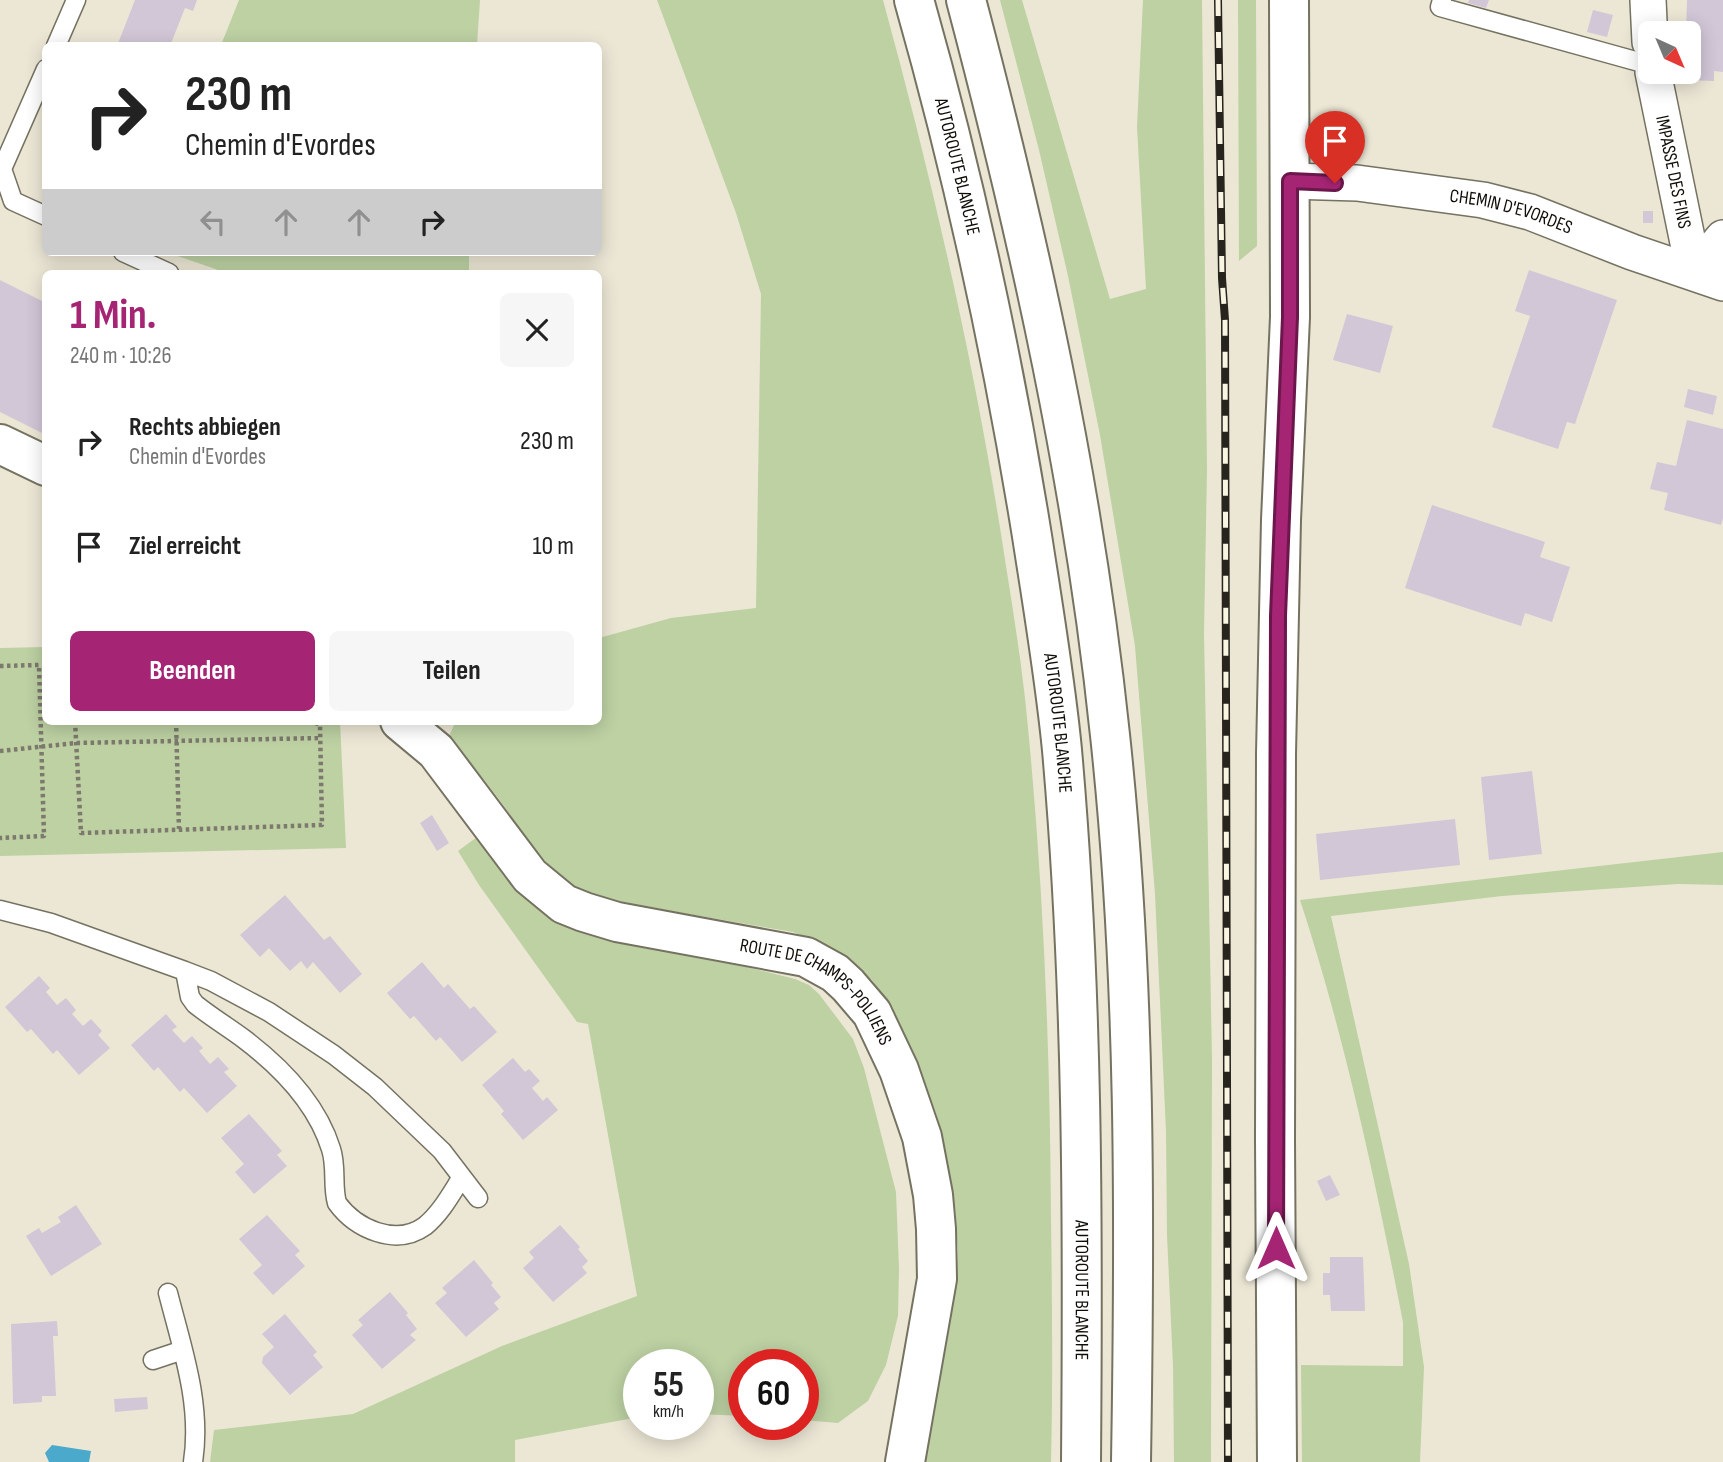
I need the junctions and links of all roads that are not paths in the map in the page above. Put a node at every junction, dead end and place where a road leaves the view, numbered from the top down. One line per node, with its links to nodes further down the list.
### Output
1 (76, 0): 8 (lane)
2 (914, 0): 30 (main road, AUTOROUTE BLANCHE)
3 (966, 0): 31 (main road)
4 (1289, 0): 12 (main road)
5 (1442, 0): 9 (lane)
6 (1648, 0): 7 (street)
7 (1649, 21)
8 (58, 42)
9 (1638, 62)
10 (42, 78): 13 (lane)
11 (1656, 84): 17 (street, IMPASSE DES FINS)
12 (1290, 181): 17 (street, CHEMIN D'EVORDES); 32 (main road)
13 (42, 214)
14 (1723, 238): 17 (street)
15 (132, 256): 16 (lane)
16 (162, 270)
17 (1708, 278)
18 (0, 444): 19 (main road)
19 (42, 464)
20 (404, 725): 29 (main road, ROUTE DE CHAMPS-POLLIENS)
21 (0, 910): 22 (lane)
22 (185, 971): 23 (lane); 23 (lane)
23 (462, 1177): 24 (lane)
24 (478, 1198)
25 (168, 1293): 26 (lane)
26 (183, 1350): 27 (lane); 28 (lane)
27 (153, 1360)
28 (193, 1462)
29 (905, 1462)
30 (1081, 1462)
31 (1131, 1462)
32 (1277, 1462)

